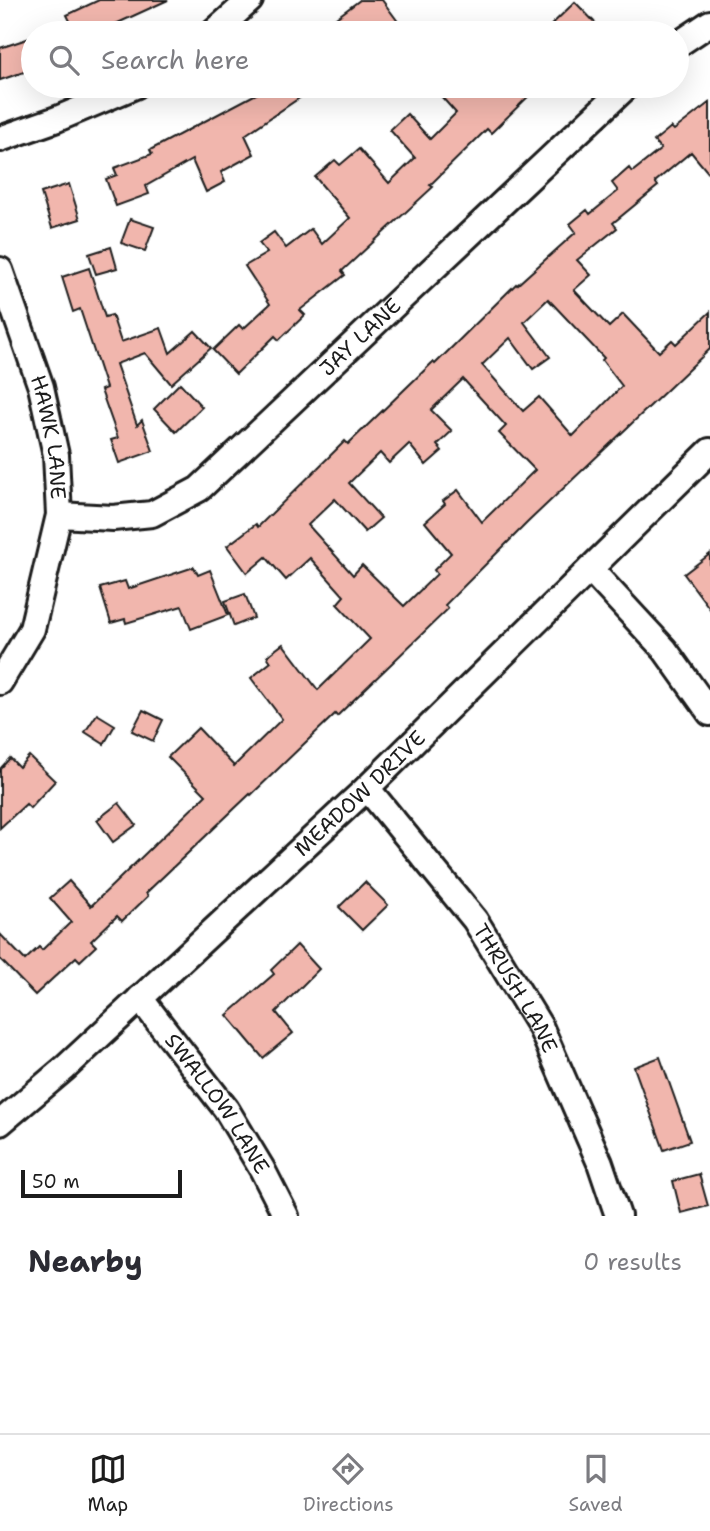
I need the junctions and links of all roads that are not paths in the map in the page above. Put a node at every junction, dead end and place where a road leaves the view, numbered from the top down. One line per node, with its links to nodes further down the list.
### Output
1 (250, 0): 2 (street)
2 (226, 21)
3 (710, 23): 4 (street)
4 (689, 37)
5 (107, 98): 7 (street)
6 (614, 98): 10 (street, JAY LANE)
7 (0, 139)
8 (0, 270): 10 (street, HAWK LANE)
9 (710, 451): 11 (street, MEADOW DRIVE)
10 (59, 515): 12 (street, HAWK LANE)
11 (590, 569): 13 (street); 14 (street, MEADOW DRIVE)
12 (0, 682)
13 (710, 713)
14 (367, 788): 15 (street, MEADOW DRIVE); 18 (street, THRUSH LANE)
15 (140, 998): 16 (street, MEADOW DRIVE); 17 (street, SWALLOW LANE)
16 (0, 1123)
17 (286, 1216)
18 (618, 1216)

